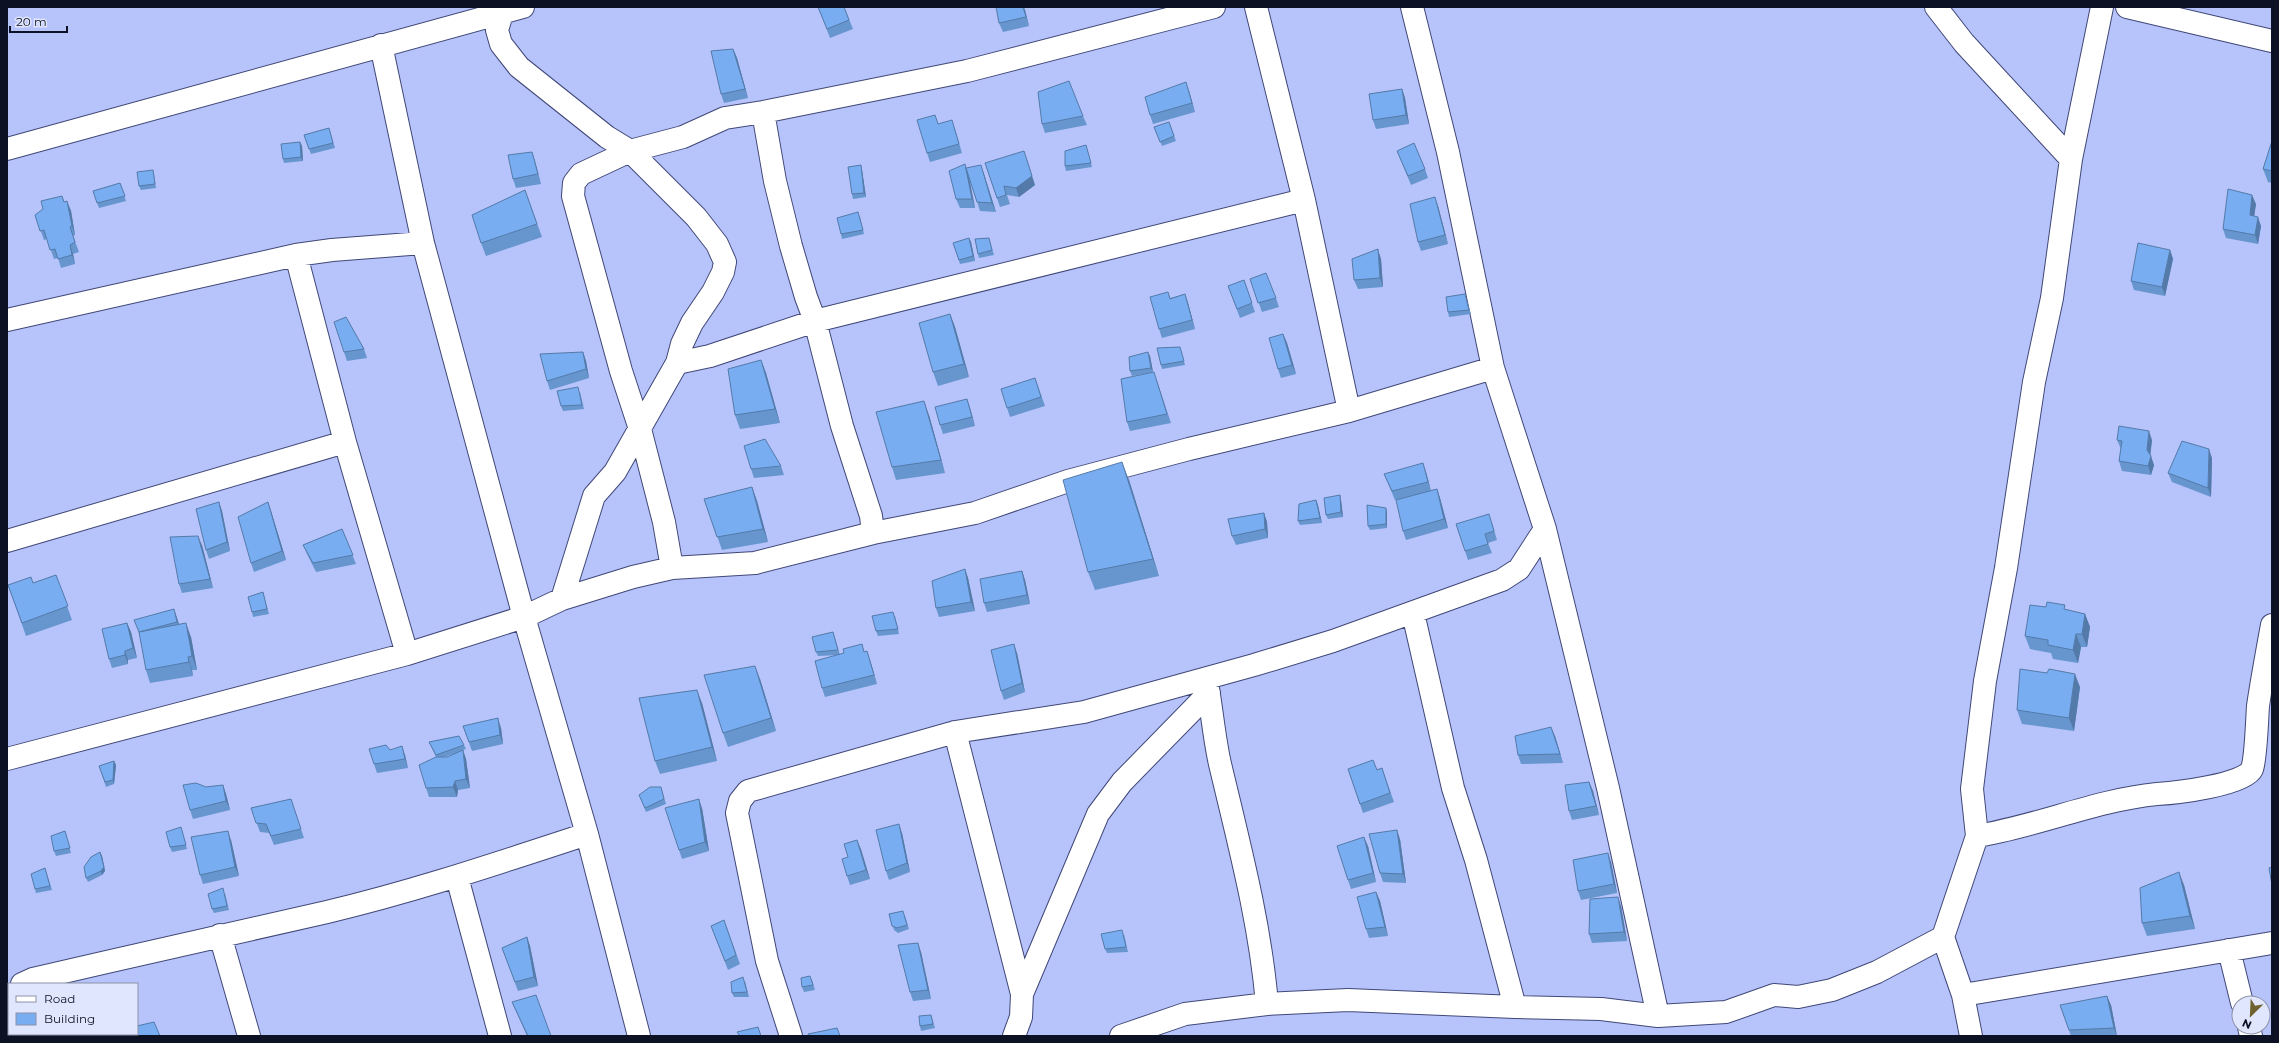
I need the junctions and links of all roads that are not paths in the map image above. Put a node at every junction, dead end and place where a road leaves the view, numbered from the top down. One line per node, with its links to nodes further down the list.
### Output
1 (523, 7): 8 (street)
2 (1214, 7): 11 (street)
3 (1256, 7): 15 (street)
4 (1412, 7): 21 (street)
5 (1936, 7): 14 (street)
6 (2102, 7): 14 (street)
7 (2127, 7): 9 (street)
8 (502, 10): 10 (street); 13 (street)
9 (2272, 41)
10 (381, 45): 12 (street); 16 (street)
11 (763, 112): 13 (street); 19 (street)
12 (7, 149)
13 (630, 151): 20 (street); 23 (street)
14 (2071, 160): 39 (street)
15 (1304, 200): 19 (street); 22 (street)
16 (423, 243): 17 (street); 31 (street)
17 (296, 255): 18 (street); 24 (street)
18 (7, 320)
19 (815, 321): 20 (street); 26 (street)
20 (677, 363): 23 (street)
21 (1493, 368): 22 (street); 25 (street)
22 (1349, 411): 26 (street)
23 (640, 429): 28 (street); 29 (street)
24 (345, 442): 27 (street); 33 (street)
25 (1545, 529): 30 (street); 51 (street)
26 (873, 533): 28 (street)
27 (7, 541)
28 (672, 568): 29 (street)
29 (562, 599): 31 (street)
30 (1413, 613): 34 (street); 50 (street)
31 (524, 617): 33 (street); 38 (street)
32 (2272, 625): 37 (street)
33 (407, 654): 36 (street)
34 (1208, 685): 35 (street); 46 (street); 49 (street)
35 (955, 732): 46 (street); 55 (street)
36 (7, 759)
37 (2262, 760): 39 (street)
38 (588, 834): 40 (street); 54 (street)
39 (1977, 836): 42 (street)
40 (457, 877): 41 (street); 53 (street)
41 (220, 935): 45 (street); 52 (street)
42 (1943, 937): 47 (street); 51 (street)
43 (2272, 943): 44 (street)
44 (2229, 950): 47 (street); 48 (street)
45 (24, 983)
46 (1022, 994): 56 (street)
47 (1963, 995): 58 (street)
48 (2240, 995)
49 (1267, 1004): 50 (street); 57 (street)
50 (1515, 1007): 51 (street)
51 (1658, 1016)
52 (249, 1036)
53 (500, 1036)
54 (639, 1036)
55 (791, 1036)
56 (1014, 1036)
57 (1121, 1036)
58 (1971, 1036)

